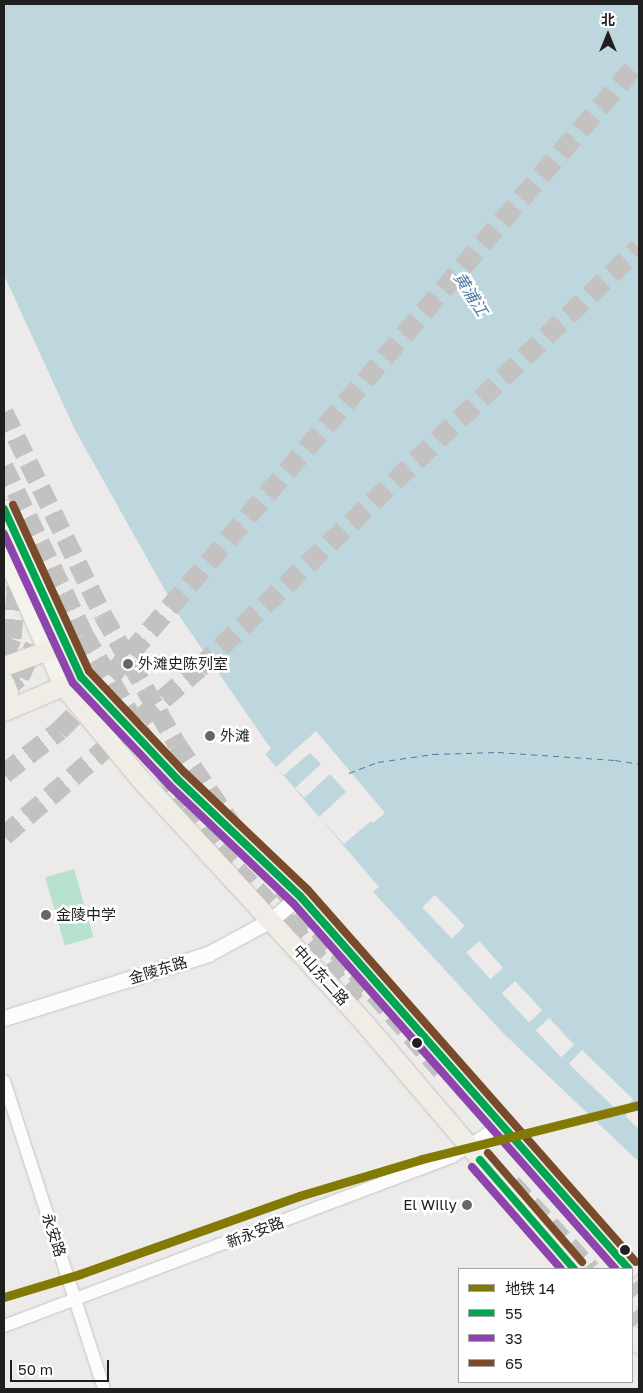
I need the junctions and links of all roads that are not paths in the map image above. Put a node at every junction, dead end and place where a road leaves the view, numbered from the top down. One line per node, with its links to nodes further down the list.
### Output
1 (4, 509): 3 (main road)
2 (4, 552): 4 (main road)
3 (64, 644): 4 (main road); 6 (main road)
4 (46, 651): 5 (main road); 8 (main road)
5 (4, 666)
6 (81, 677): 8 (main road); 11 (main road)
7 (4, 682): 9 (main road)
8 (63, 686): 10 (main road); 12 (main road, 中山东二路)
9 (4, 704)
10 (4, 711)
11 (300, 896): 12 (street, 金陵东路); 15 (main road)
12 (271, 920): 13 (street, 金陵东路); 16 (main road, 中山东二路)
13 (4, 1018)
14 (4, 1081): 19 (street, 永安路)
15 (499, 1126): 16 (street, 新永安路); 18 (main road)
16 (470, 1148): 17 (main road, 中山东二路); 19 (street, 新永安路)
17 (573, 1268)
18 (628, 1268)
19 (74, 1301): 20 (street, 新永安路); 21 (street, 永安路)
20 (4, 1326)
21 (104, 1389)

